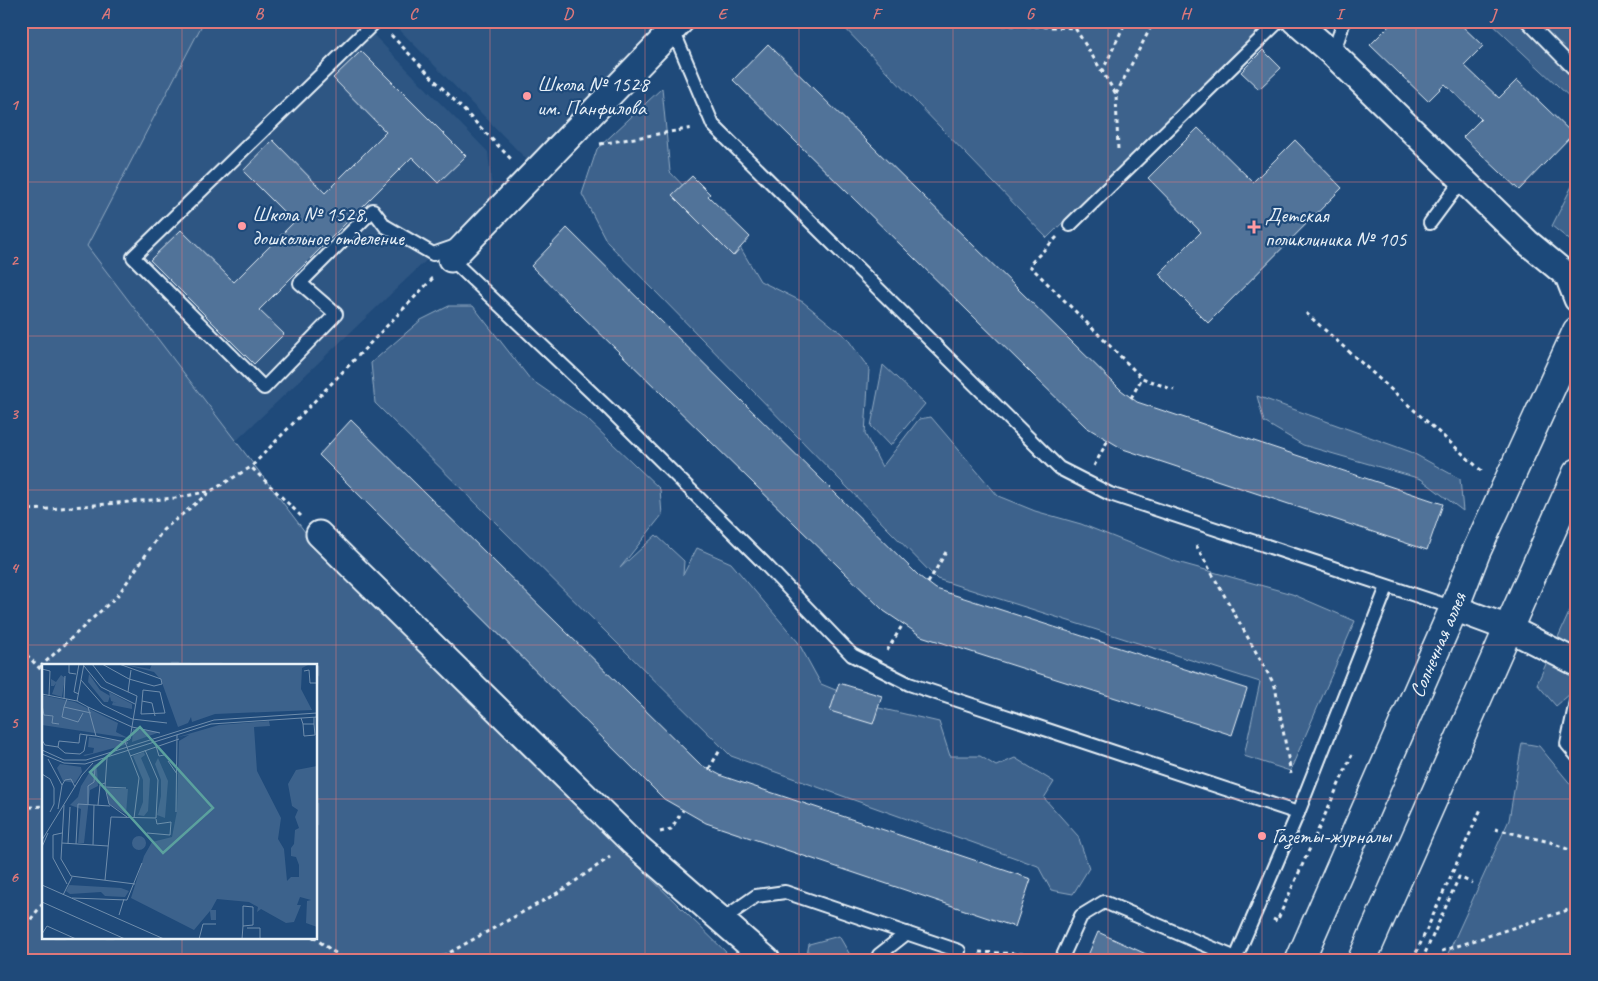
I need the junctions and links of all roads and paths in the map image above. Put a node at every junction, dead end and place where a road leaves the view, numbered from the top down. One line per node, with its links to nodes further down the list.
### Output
1 (923, 21): 11 (path)
2 (1073, 21): 11 (path)
3 (1126, 21): 13 (path)
4 (1154, 21): 15 (path)
5 (1279, 21): 18 (lane)
6 (1295, 21): 12 (street)
7 (1344, 21): 12 (lane)
8 (1527, 21): 14 (lane)
9 (380, 25): 19 (path); 23 (lane)
10 (677, 26): 16 (lane); 17 (street)
11 (1075, 28): 13 (path)
12 (1333, 54): 20 (street)
13 (1102, 72): 15 (path)
14 (1577, 72)
15 (1116, 94): 18 (path)
16 (713, 124): 17 (path); 35 (lane)
17 (556, 151): 19 (street)
18 (1119, 177): 22 (lane)
19 (529, 178): 23 (street)
20 (1462, 180): 21 (lane); 25 (street)
21 (1430, 223)
22 (1070, 225): 28 (path)
23 (469, 241): 24 (street)
24 (451, 259): 32 (path); 50 (lane)
25 (1577, 299)
26 (1306, 313): 34 (path)
27 (1577, 331): 43 (main road, Солнечная аллея)
28 (1142, 378): 29 (path); 30 (path)
29 (1174, 390)
30 (1131, 398)
31 (1108, 440): 35 (path)
32 (251, 467): 36 (path); 39 (path)
33 (1577, 473): 45 (main road)
34 (1485, 474)
35 (1086, 482): 38 (lane)
36 (211, 491): 37 (path); 47 (path)
37 (21, 510)
38 (1182, 518): 42 (lane); 60 (path)
39 (319, 534): 63 (street)
40 (946, 552): 41 (path)
41 (928, 583)
42 (1387, 587): 43 (lane); 60 (lane)
43 (1454, 608): 45 (street); 80 (main road, Солнечная аллея)
44 (903, 624): 50 (path)
45 (1508, 628): 48 (street); 81 (main road)
46 (21, 648): 49 (path)
47 (43, 664)
48 (1577, 664)
49 (40, 667): 51 (path)
50 (878, 668): 60 (lane)
51 (42, 670)
52 (1577, 697): 55 (lane)
53 (720, 750): 56 (path)
54 (1352, 755): 61 (path)
55 (1577, 756)
56 (709, 769)
57 (42, 806): 58 (path)
58 (21, 808)
59 (1481, 809): 82 (path)
60 (1298, 813): 75 (lane)
61 (1324, 816)
62 (1496, 829): 64 (path)
63 (632, 842): 68 (street); 77 (path)
64 (1577, 853)
65 (1472, 882): 83 (path)
66 (42, 905): 69 (path)
67 (1577, 907): 73 (path)
68 (723, 919): 70 (lane); 78 (street)
69 (21, 932)
70 (907, 933): 72 (lane); 79 (lane)
71 (314, 938): 76 (path)
72 (959, 951): 74 (path)
73 (1442, 951)
74 (1062, 958): 75 (lane)
75 (1236, 959)
76 (345, 960)
77 (436, 960)
78 (767, 960)
79 (877, 960)
80 (1300, 960)
81 (1362, 960)
82 (1413, 960)
83 (1422, 960)

